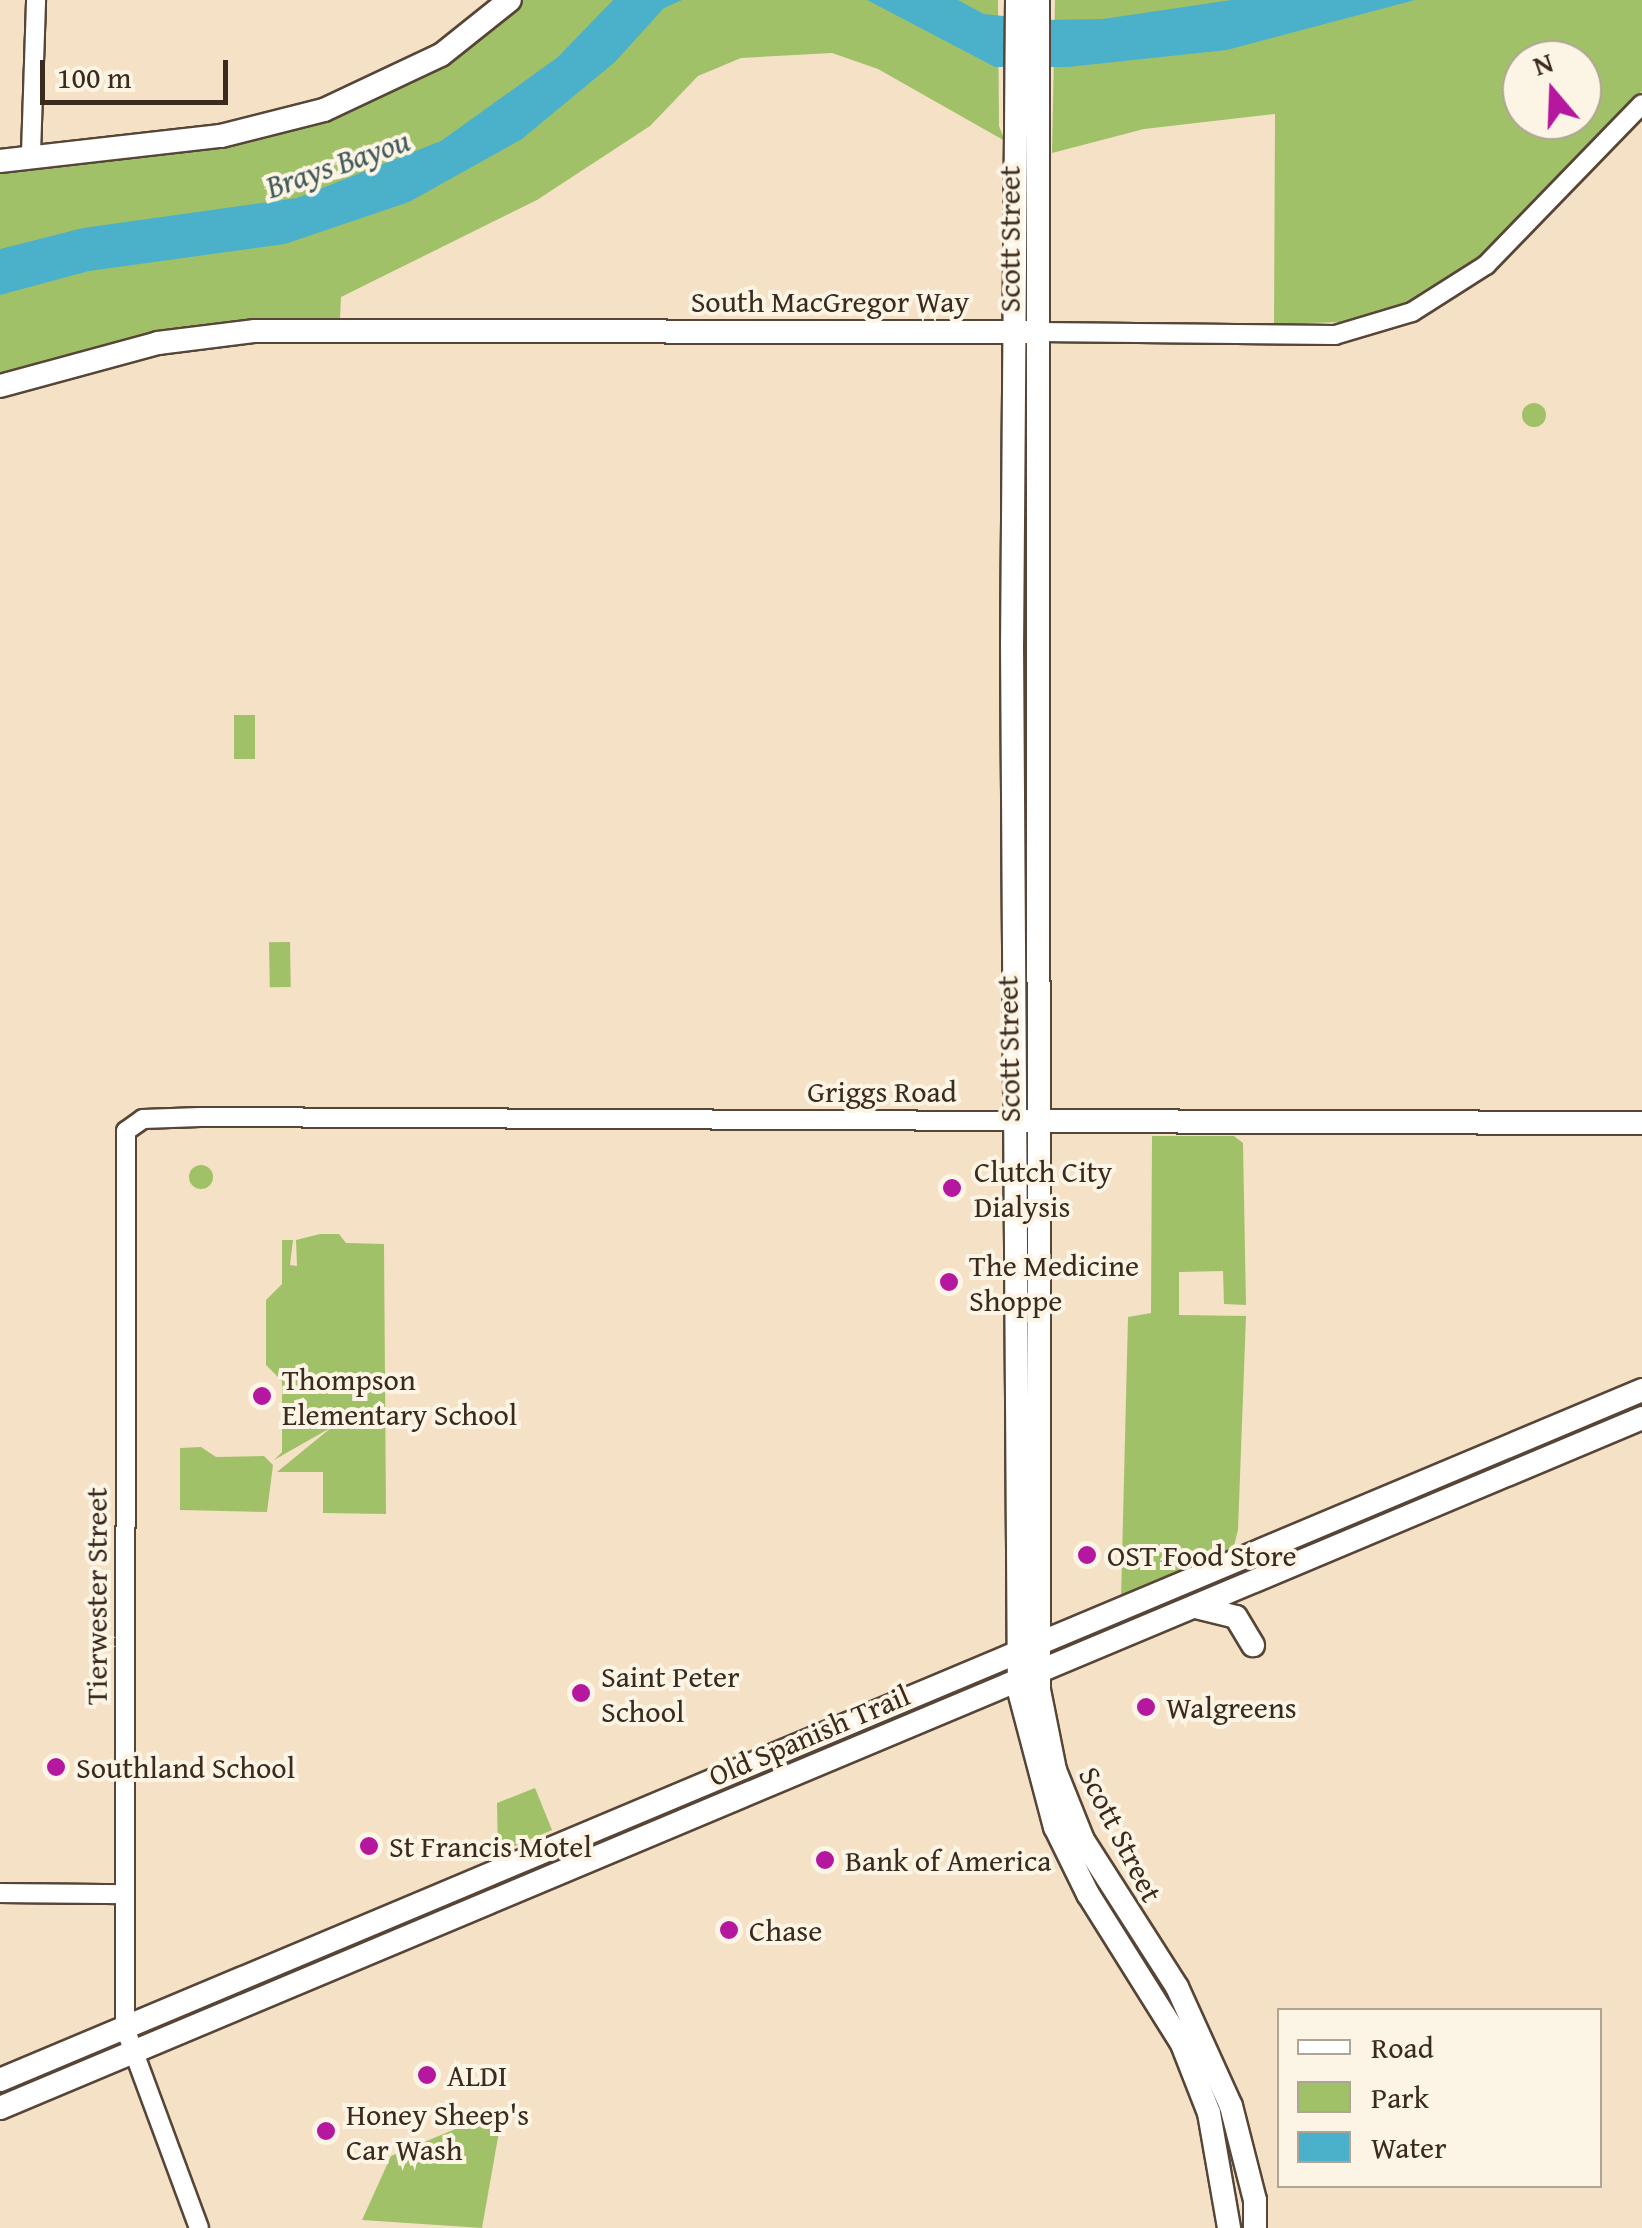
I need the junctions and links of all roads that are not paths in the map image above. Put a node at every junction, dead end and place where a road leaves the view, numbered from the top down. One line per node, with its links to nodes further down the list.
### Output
1 (36, 0): 7 (street)
2 (510, 0): 7 (main road)
3 (1017, 0): 6 (main road, Scott Street)
4 (1038, 0): 6 (main road, Scott Street)
5 (1642, 104): 9 (street, South MacGregor Way)
6 (1028, 129): 9 (main road, Scott Street)
7 (31, 154): 8 (main road)
8 (0, 161)
9 (1027, 332): 10 (main road, South MacGregor Way); 11 (main road, Scott Street)
10 (0, 386)
11 (1028, 1121): 12 (main road, Griggs Road); 13 (street, Griggs Road); 22 (main road, Scott Street)
12 (1642, 1123)
13 (126, 1132): 30 (street, Tierwester Street)
14 (1642, 1390): 16 (main road, Old Spanish Trail)
15 (1642, 1418): 17 (main road, Old Spanish Trail)
16 (1572, 1419): 17 (main road); 18 (main road, Old Spanish Trail)
17 (1584, 1443): 19 (main road, Old Spanish Trail)
18 (1406, 1489): 19 (main road); 22 (main road, Old Spanish Trail)
19 (1415, 1516): 20 (main road, Old Spanish Trail)
20 (1192, 1607): 21 (main road); 23 (main road, Old Spanish Trail)
21 (1253, 1645)
22 (1028, 1648): 23 (main road, Scott Street); 24 (main road, Old Spanish Trail)
23 (1028, 1674): 25 (main road, Old Spanish Trail); 27 (main road, Scott Street)
24 (875, 1712): 25 (main road); 26 (main road, Old Spanish Trail)
25 (887, 1734): 28 (main road, Old Spanish Trail)
26 (515, 1864): 28 (main road); 31 (main road, Old Spanish Trail)
27 (1096, 1886): 40 (main road, Scott Street); 41 (main road, Scott Street)
28 (524, 1888): 32 (main road, Old Spanish Trail)
29 (0, 1893): 30 (street)
30 (122, 1894): 35 (street, Tierwester Street)
31 (392, 1917): 32 (main road); 33 (main road, Old Spanish Trail)
32 (400, 1940): 34 (main road, Old Spanish Trail)
33 (315, 1948): 34 (main road); 35 (main road, Old Spanish Trail)
34 (326, 1972): 36 (main road, Old Spanish Trail)
35 (125, 2028): 36 (street, Tierwester Street); 37 (main road, Old Spanish Trail)
36 (132, 2053): 38 (main road, Old Spanish Trail); 39 (street, Tierwester Street)
37 (0, 2080)
38 (0, 2108)
39 (199, 2228)
40 (1230, 2228)
41 (1255, 2228)

